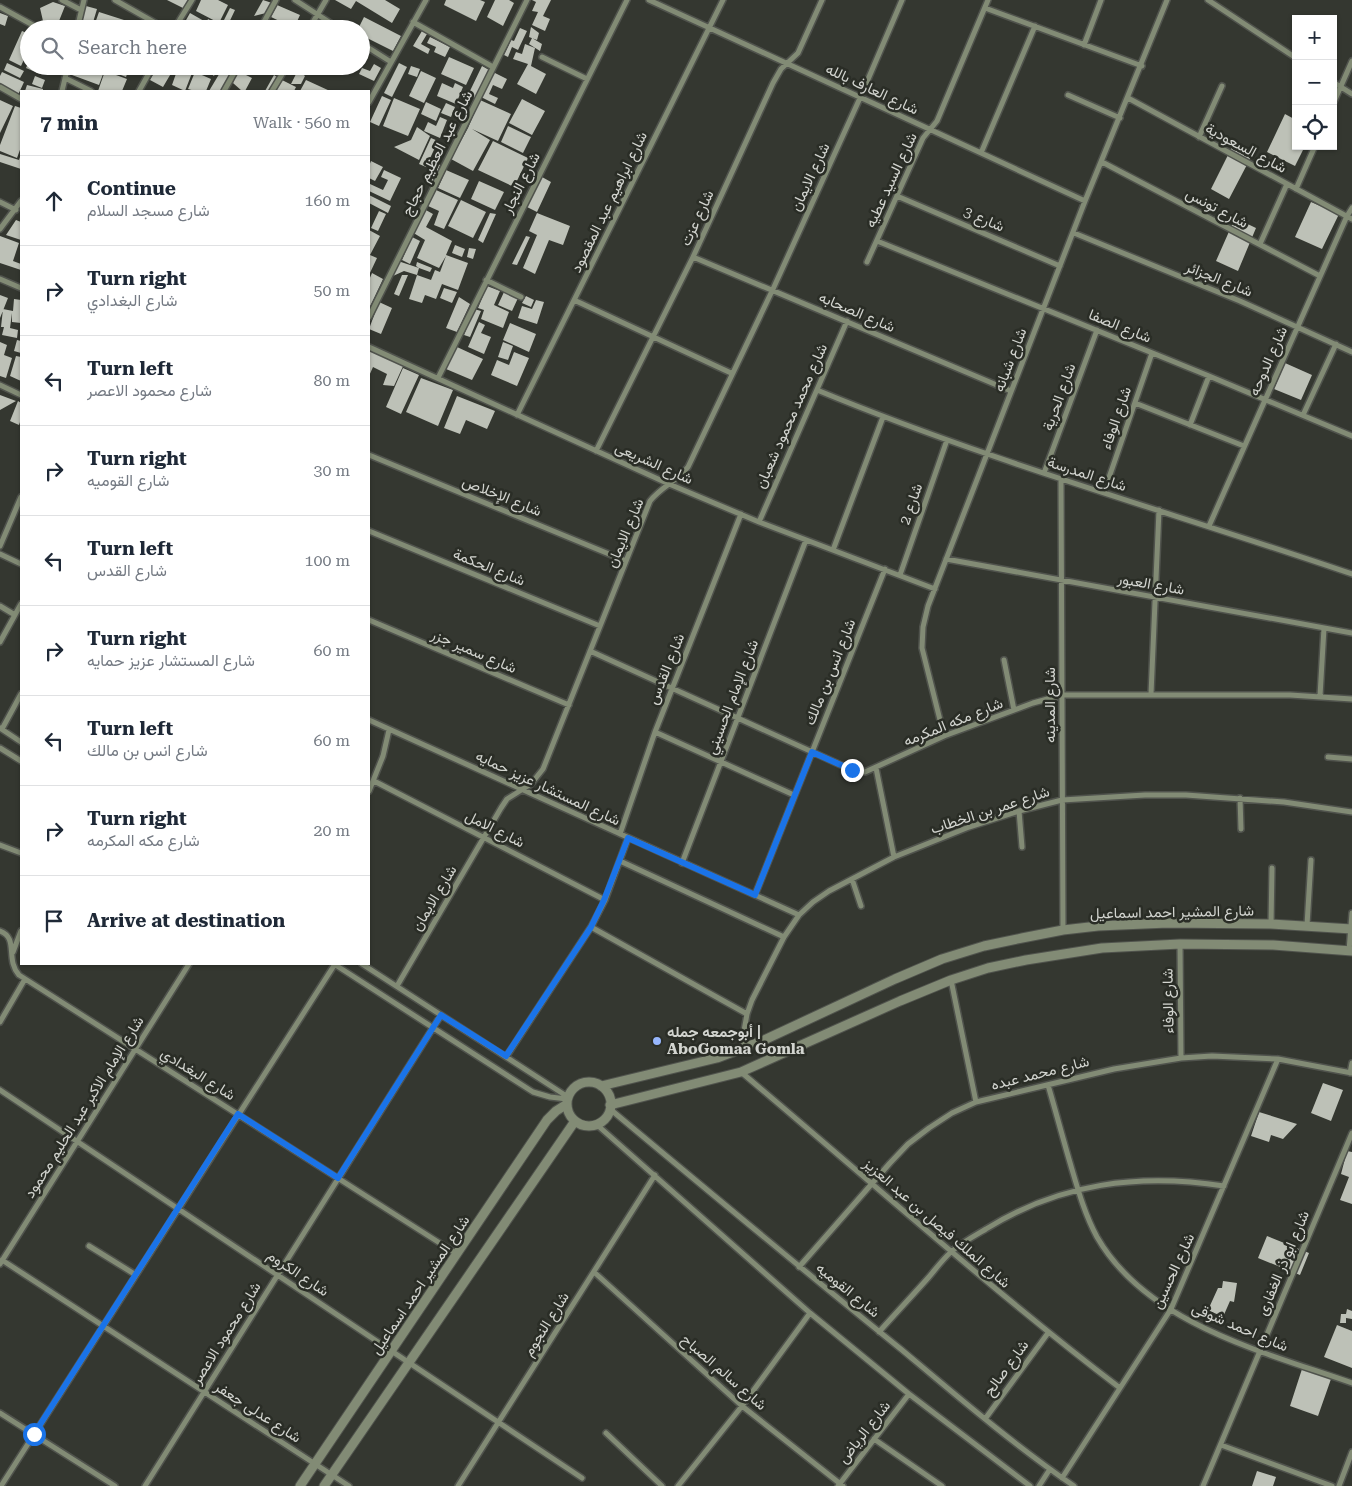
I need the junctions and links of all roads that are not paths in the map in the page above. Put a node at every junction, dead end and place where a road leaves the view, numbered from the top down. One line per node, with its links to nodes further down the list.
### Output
1 (62, 0): 21 (street)
2 (84, 0): 21 (street)
3 (114, 0): 25 (street)
4 (192, 0): 26 (street)
5 (276, 0): 27 (street)
6 (295, 0): 22 (street)
7 (326, 0): 22 (street)
8 (426, 0): 30 (street)
9 (527, 0): 41 (street, شارع عبد العظيم حجاج)
10 (627, 0): 47 (street, شارع النجار)
11 (648, 0): 32 (street, شارع العارف بالله)
12 (723, 0): 32 (street, شارع ابراهيم عبد المقصود)
13 (822, 0): 39 (street, شارع عزت)
14 (902, 0): 61 (street, شارع الايمان)
15 (988, 0): 20 (street, شارع السيد عطيه)
16 (1100, 0): 33 (street)
17 (1167, 0): 40 (street, شارع شبانه)
18 (1208, 0): 35 (street)
19 (0, 7): 23 (street)
20 (985, 8): 31 (street); 65 (street, شارع السيد عطيه)
21 (81, 10): 24 (street)
22 (317, 14): 28 (street); 29 (street)
23 (24, 20)
24 (78, 20)
25 (150, 20)
26 (180, 20)
27 (265, 20)
28 (314, 20)
29 (326, 20)
30 (413, 22): 38 (street); 41 (street)
31 (1035, 26): 33 (street); 68 (street)
32 (709, 28): 39 (street, شارع العارف بالله); 93 (street, شارع ابراهيم عبد المقصود)
33 (1084, 45): 40 (street)
34 (370, 49): 38 (street)
35 (1292, 55)
36 (542, 58): 47 (street)
37 (1352, 61): 51 (street)
38 (391, 62): 63 (street)
39 (787, 64): 61 (street, شارع العارف بالله); 84 (street, شارع عزت)
40 (1142, 66): 62 (street, شارع شبانه)
41 (494, 67): 95 (street, شارع عبد العظيم حجاج)
42 (66, 75): 46 (street)
43 (148, 75): 54 (street)
44 (233, 75): 55 (street)
45 (282, 75): 56 (street)
46 (65, 78): 52 (street); 53 (street)
47 (587, 79): 89 (street, شارع النجار)
48 (1337, 84): 51 (street)
49 (1222, 86): 66 (street)
50 (0, 87): 60 (street)
51 (1341, 87): 57 (street); 59 (street)
52 (62, 90)
53 (89, 90)
54 (140, 90)
55 (225, 90)
56 (273, 90)
57 (1352, 94)
58 (1068, 95): 64 (street)
59 (1337, 96)
60 (20, 98)
61 (860, 98): 65 (street, شارع العارف بالله); 91 (street, شارع الايمان)
62 (1128, 98): 64 (street, شارع شبانه); 66 (street, شارع السعودية)
63 (370, 100)
64 (1120, 118): 69 (street, شارع شبانه)
65 (930, 130): 68 (street, شارع العارف بالله); 72 (street, شارع السيد عطيه)
66 (1199, 137): 70 (street, شارع السعودية)
67 (1313, 150): 71 (street)
68 (981, 153): 73 (street, شارع العارف بالله)
69 (1102, 162): 73 (street, شارع شبانه); 83 (street, شارع تونس)
70 (1287, 184): 71 (street, شارع السعودية); 83 (street)
71 (1296, 189): 78 (street, شارع السعودية)
72 (897, 196): 82 (street, شارع السيد عطيه); 86 (street, شارع 3)
73 (1086, 201): 81 (street, شارع شبانه)
74 (0, 202): 77 (street)
75 (20, 204): 77 (street)
76 (1352, 208): 78 (street, شارع الدوحه)
77 (16, 210): 80 (street)
78 (1346, 216): 79 (street, شارع السعودية); 87 (street, شارع الدوحه)
79 (1352, 220)
80 (0, 229)
81 (1074, 233): 86 (street, شارع شبانه); 97 (street, شارع الجزائر)
82 (877, 241): 85 (street, شارع السيد عطيه); 94 (street, شارع الصفا)
83 (1260, 244): 87 (street, شارع تونس)
84 (693, 257): 91 (street, شارع الصحابه); 99 (street, شارع عزت)
85 (868, 262)
86 (1060, 266): 94 (street, شارع شبانه)
87 (1320, 276): 97 (street, شارع الدوحه)
88 (0, 279): 90 (street)
89 (486, 280): 92 (street); 106 (street, شارع النجار)
90 (20, 288)
91 (773, 289): 96 (street, شارع الصحابه); 104 (street, شارع الايمان)
92 (521, 297)
93 (574, 300): 99 (street); 113 (street, شارع ابراهيم عبد المقصود)
94 (1043, 309): 98 (street, شارع الصفا); 109 (street, شارع شبانه)
95 (370, 315)
96 (847, 321): 108 (street, شارع محمد محمود شعبان); 109 (street, شارع الصحابه)
97 (1298, 326): 100 (street, شارع الجزائر); 111 (street, شارع الدوحه)
98 (1097, 330): 102 (street, شارع الصفا); 123 (street, شارع الحرية)
99 (653, 337): 104 (street); 120 (street, شارع عزت)
100 (1336, 344): 103 (street, شارع الجزائر); 114 (street)
101 (370, 347): 106 (street, شارع الشريعى)
102 (1152, 352): 105 (street, شارع الصفا); 112 (street, شارع الوفاء)
103 (1352, 352)
104 (732, 374): 125 (street, شارع الايمان)
105 (1209, 376): 111 (street, شارع الصفا); 116 (street)
106 (438, 378): 113 (street, شارع الشريعى)
107 (0, 385): 110 (street)
108 (817, 390): 115 (street, شارع المدرسة); 130 (street, شارع محمد محمود شعبان)
109 (1011, 391): 122 (street, شارع شبانه)
110 (20, 395)
111 (1265, 399): 114 (street, شارع الصفا); 119 (street, شارع الدوحه)
112 (1134, 403): 116 (street); 126 (street, شارع الوفاء)
113 (517, 415): 120 (street, شارع الشريعى)
114 (1303, 415): 117 (street, شارع الصفا)
115 (883, 417): 118 (street, شارع المدرسة); 135 (street)
116 (1190, 424): 119 (street)
117 (1352, 436)
118 (947, 440): 122 (street, شارع المدرسة); 142 (street, شارع 2)
119 (1244, 446): 131 (street, شارع الدوحه)
120 (596, 451): 125 (street, شارع الشريعى)
121 (370, 455): 138 (street, شارع الإخلاص)
122 (986, 455): 123 (street, شارع المدرسة); 137 (street, شارع شبانه)
123 (1044, 473): 124 (street, شارع المدرسة)
124 (1061, 478): 126 (street, شارع المدرسة); 143 (street, شارع المدينه)
125 (669, 484): 129 (street, شارع الشريعى); 138 (street, شارع الايمان)
126 (1104, 492): 128 (street, شارع المدرسة)
127 (20, 499): 134 (street)
128 (1159, 510): 131 (street, شارع المدرسة); 145 (street)
129 (741, 514): 130 (street, شارع الشريعى); 156 (street, شارع القدس)
130 (759, 522): 133 (street, شارع الشريعى)
131 (1209, 526): 141 (street, شارع المدرسة)
132 (370, 531): 150 (street, شارع الحكمة)
133 (806, 540): 135 (street, شارع الشريعى); 164 (street, شارع الإمام الحسيني)
134 (0, 546)
135 (833, 550): 140 (street, شارع الشريعى)
136 (0, 554): 139 (street)
137 (946, 559): 143 (street, شارع العبور); 144 (street, شارع شبانه)
138 (626, 561): 150 (street, شارع الايمان)
139 (20, 564)
140 (885, 569): 142 (street, شارع الشريعى); 172 (street, شارع انس بن مالك)
141 (1352, 574)
142 (900, 575): 144 (street, شارع الشريعى)
143 (1062, 582): 145 (street, شارع العبور); 158 (street, شارع المدينه)
144 (935, 589): 169 (street, شارع شبانه)
145 (1156, 598): 151 (street, شارع العبور); 157 (street)
146 (0, 606): 148 (street)
147 (20, 606): 148 (street)
148 (15, 615): 153 (street)
149 (370, 620): 162 (street, شارع سمير جزر)
150 (600, 626): 154 (street, شارع الايمان)
151 (1324, 628): 152 (street, شارع العبور); 160 (street)
152 (1352, 633)
153 (0, 642)
154 (590, 651): 156 (street, شارع مكه المكرمه); 162 (street, شارع الايمان)
155 (1004, 660): 163 (street)
156 (672, 688): 164 (street, شارع مكه المكرمه); 168 (street, شارع القدس)
157 (1151, 694): 158 (street, شارع مكه المكرمه); 160 (street, شارع مكه المكرمه)
158 (1062, 695): 163 (street, شارع مكه المكرمه); 183 (street, شارع المدينه)
159 (20, 696): 166 (street)
160 (1320, 696): 161 (street, شارع مكه المكرمه)
161 (1352, 699)
162 (568, 705): 180 (street, شارع الايمان)
163 (1014, 710): 169 (street, شارع مكه المكرمه)
164 (738, 718): 172 (street, شارع مكه المكرمه); 176 (street, شارع الإمام الحسيني)
165 (370, 720): 167 (street, شارع المستشار عزيز حمايه)
166 (1, 728): 170 (street)
167 (389, 730): 178 (street); 180 (street, شارع المستشار عزيز حمايه)
168 (655, 732): 176 (street); 187 (street, شارع القدس)
169 (944, 736): 177 (street, شارع مكه المكرمه)
170 (20, 741)
171 (0, 748): 175 (street)
172 (812, 752): 177 (street, شارع مكه المكرمه); 181 (street, شارع انس بن مالك)
173 (1328, 757): 174 (street)
174 (1352, 759)
175 (20, 760)
176 (721, 762): 181 (street); 196 (street, شارع الإمام الحسيني)
177 (876, 768): 193 (street)
178 (374, 781): 179 (street); 188 (street, شارع الامل)
179 (370, 789)
180 (523, 790): 187 (street, شارع المستشار عزيز حمايه); 188 (street, شارع الايمان)
181 (794, 795): 199 (street, شارع انس بن مالك)
182 (1240, 798): 183 (street, شارع عمر بن الخطاب); 185 (street, شارع عمر بن الخطاب); 186 (street)
183 (1062, 800): 184 (street, شارع عمر بن الخطاب); 208 (street, شارع المدينه)
184 (1019, 811): 191 (street); 193 (street, شارع عمر بن الخطاب)
185 (1352, 812)
186 (1240, 829)
187 (620, 834): 189 (street, شارع المستشار عزيز حمايه)
188 (485, 837): 200 (street, شارع الامل); 221 (street, شارع الايمان)
189 (628, 838): 195 (street); 196 (street, شارع المستشار عزيز حمايه)
190 (0, 845): 192 (street)
191 (1022, 847)
192 (20, 853)
193 (894, 857): 198 (street, شارع عمر بن الخطاب)
194 (1311, 860): 205 (street)
195 (620, 861): 200 (street); 211 (street)
196 (682, 862): 199 (street, شارع المستشار عزيز حمايه)
197 (1272, 868): 204 (street)
198 (852, 879): 201 (street); 203 (street, شارع عمر بن الخطاب)
199 (755, 895): 203 (street, شارع المستشار عزيز حمايه)
200 (604, 900): 206 (street)
201 (861, 906)
202 (1352, 913): 207 (street)
203 (799, 915): 211 (street, شارع عمر بن الخطاب)
204 (1271, 924): 205 (street, شارع المشير احمد اسماعيل); 208 (street, شارع المشير احمد اسماعيل)
205 (1308, 925): 207 (street, شارع المشير احمد اسماعيل)
206 (591, 927): 222 (street); 228 (street)
207 (1351, 929): 213 (street)
208 (1063, 930): 226 (street, شارع المشير احمد اسماعيل)
209 (0, 931): 214 (street, شارع البغدادي)
210 (20, 934): 214 (street)
211 (784, 937): 222 (street, شارع عمر بن الخطاب)
212 (1180, 944): 213 (street); 220 (street); 229 (street, شارع الوفاء)
213 (1351, 951)
214 (11, 957): 219 (street, شارع البغدادي)
215 (188, 965): 227 (street, شارع الإمام الاكبر عبد الحليم محمود)
216 (334, 965): 240 (street)
217 (337, 965): 225 (street)
218 (364, 965): 221 (street)
219 (25, 979): 224 (street); 227 (street, شارع البغدادي)
220 (951, 980): 232 (street); 238 (street)
221 (396, 986): 223 (street)
222 (747, 1014): 226 (street, شارع عمر بن الخطاب)
223 (441, 1015): 225 (street, شارع محمود الاعصر); 228 (street)
224 (0, 1022)
225 (433, 1028): 237 (street); 246 (street, شارع محمود الاعصر)
226 (744, 1047): 235 (street, شارع المشير احمد اسماعيل)
227 (135, 1049): 240 (street, شارع البغدادي); 244 (street, شارع الإمام الاكبر عبد الحليم محمود)
228 (506, 1056): 237 (street)
229 (1181, 1058): 230 (street, شارع محمد عبده); 234 (street, شارع محمد عبده)
230 (1278, 1059): 233 (street, شارع محمد عبده); 248 (street, شارع الحسين)
231 (1352, 1062): 233 (street)
232 (741, 1072): 239 (street); 247 (street, شارع الملك فيصل بن عبد العزيز)
233 (1351, 1073)
234 (1048, 1085): 238 (street, شارع محمد عبده); 249 (street, شارع احمد شوقى)
235 (601, 1086): 237 (street); 239 (street)
236 (0, 1090): 244 (street, شارع الكروم)
237 (567, 1100): 241 (street); 253 (street, شارع المشير احمد اسماعيل)
238 (976, 1102): 247 (street, شارع محمد عبده)
239 (610, 1107): 242 (street); 255 (street, شارع القوميه)
240 (238, 1114): 246 (street, شارع البغدادي); 250 (street)
241 (576, 1121): 242 (street); 266 (street)
242 (596, 1124): 245 (street)
243 (1352, 1133): 265 (street, شارع ابو ذر الغفارى)
244 (77, 1141): 250 (street, شارع الكروم); 254 (street, شارع الإمام الاكبر عبد الحليم محمود)
245 (656, 1175): 256 (street, شارع النجوم); 260 (street)
246 (338, 1178): 253 (street, شارع البغدادي); 258 (street, شارع محمود الاعصر)
247 (873, 1184): 252 (street, شارع الملك فيصل بن عبد العزيز); 255 (street, شارع محمد عبده)
248 (1224, 1186): 249 (street); 259 (street, شارع الحسين)
249 (1078, 1190): 252 (street); 259 (street, شارع احمد شوقى)
250 (178, 1208): 257 (street); 258 (street, شارع الكروم)
251 (89, 1246): 257 (street)
252 (950, 1252): 262 (street); 263 (street, شارع الملك فيصل بن عبد العزيز)
253 (457, 1254): 264 (street, شارع المشير احمد اسماعيل)
254 (1, 1262): 261 (street, شارع عدلى جعفر)
255 (799, 1267): 262 (street, شارع القوميه)
256 (594, 1272): 271 (street, شارع سالم الصباح); 274 (street, شارع النجوم)
257 (136, 1275): 261 (street)
258 (278, 1275): 264 (street, شارع الكروم); 269 (street, شارع محمود الاعصر)
259 (1171, 1309): 265 (street, شارع احمد شوقى); 268 (street, شارع الحسين)
260 (810, 1313): 270 (street); 271 (street)
261 (103, 1326): 269 (street, شارع عدلى جعفر); 276 (street)
262 (879, 1332): 273 (street, شارع القوميه)
263 (1048, 1333): 268 (street, شارع الملك فيصل بن عبد العزيز); 273 (street, شارع صالح)
264 (392, 1350): 266 (street, شارع الكروم); 280 (street, شارع المشير احمد اسماعيل)
265 (1260, 1351): 267 (street, شارع احمد شوقى); 278 (street, شارع ابو ذر الغفارى)
266 (409, 1362): 274 (street, شارع الكروم); 282 (street)
267 (1352, 1383)
268 (1120, 1388): 284 (street, شارع الحسين)
269 (204, 1392): 280 (street, شارع عدلى جعفر); 288 (street, شارع محمود الاعصر)
270 (909, 1394): 277 (street, شارع الرياض); 296 (street)
271 (742, 1406): 285 (street, شارع سالم الصباح); 294 (street)
272 (0, 1413): 276 (street)
273 (985, 1419): 281 (street, شارع القوميه)
274 (498, 1422): 283 (street, شارع الكروم); 292 (street, شارع النجوم)
275 (606, 1433): 293 (street)
276 (34, 1434): 286 (street); 287 (street)
277 (874, 1439): 285 (street, شارع الرياض); 295 (street)
278 (1221, 1444): 299 (street, شارع ابو ذر الغفارى); 300 (street)
279 (1352, 1452): 301 (street)
280 (315, 1464): 282 (street, شارع عدلى جعفر); 289 (street, شارع المشير احمد اسماعيل)
281 (1050, 1470): 284 (street, شارع القوميه); 297 (street)
282 (331, 1475): 290 (street); 291 (street, شارع عدلى جعفر)
283 (582, 1478)
284 (1062, 1478): 298 (street, شارع القوميه)
285 (840, 1485)
286 (1, 1486)
287 (115, 1486)
288 (145, 1486)
289 (300, 1486)
290 (324, 1486)
291 (349, 1486)
292 (458, 1486)
293 (662, 1486)
294 (678, 1486)
295 (942, 1486)
296 (1030, 1486)
297 (1039, 1486)
298 (1074, 1486)
299 (1204, 1486)
300 (1332, 1486)
301 (1338, 1486)

